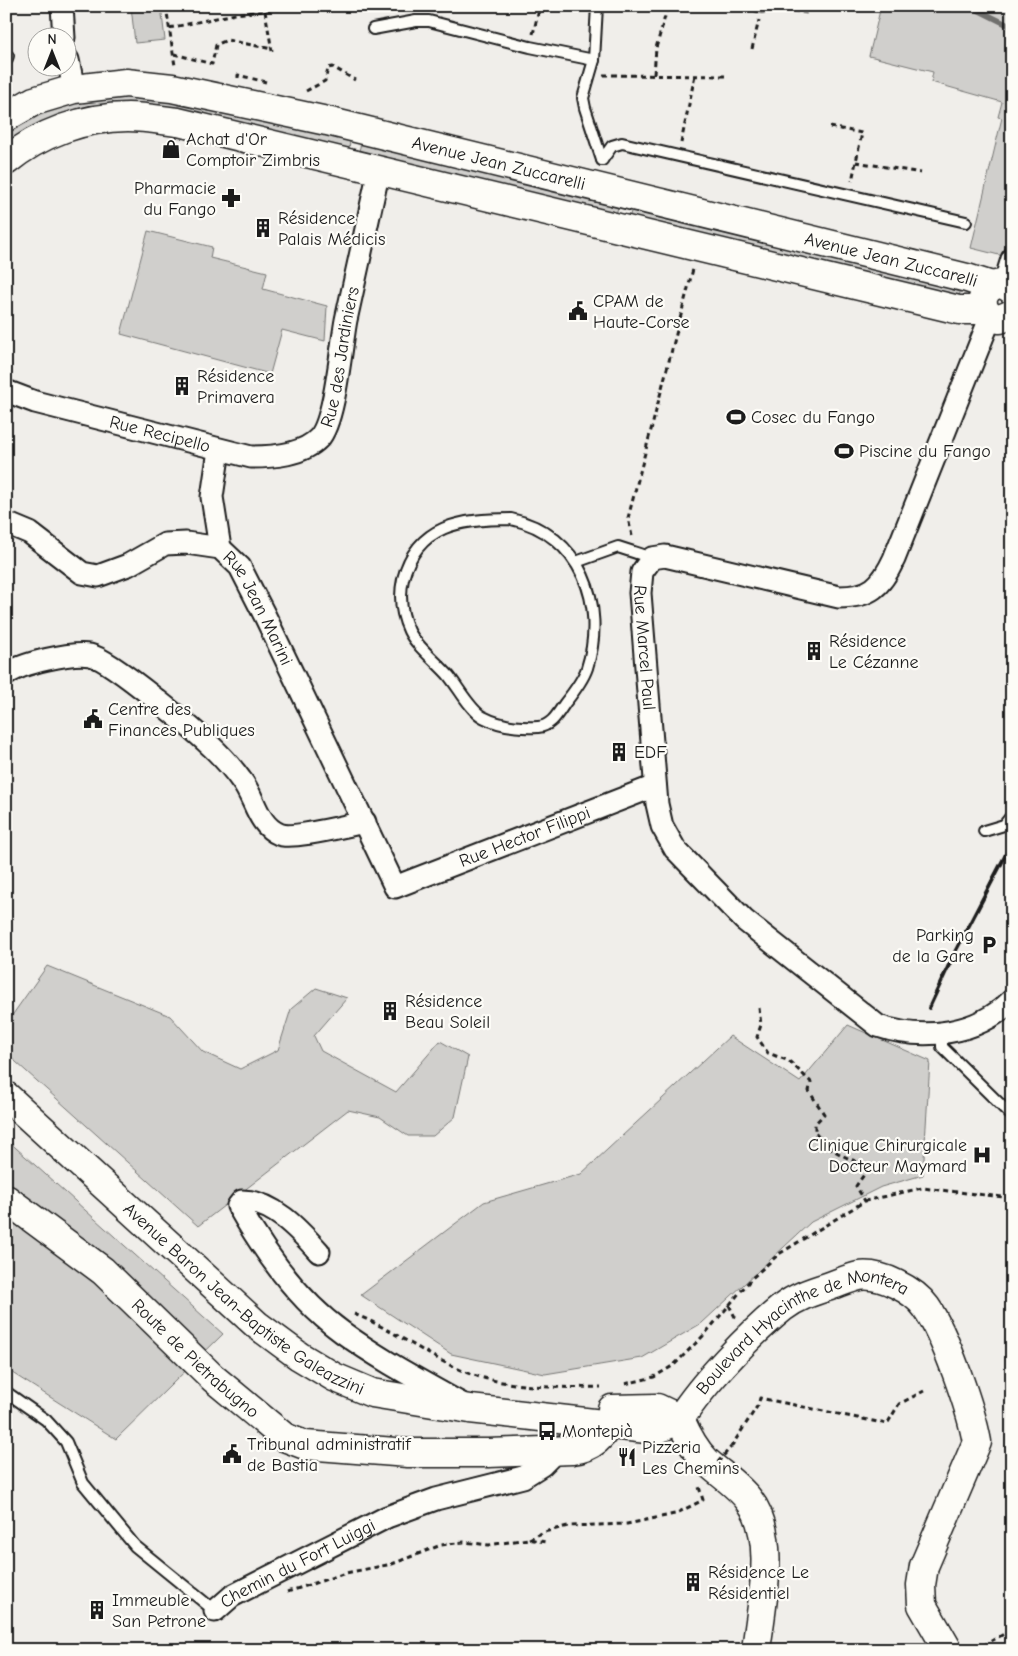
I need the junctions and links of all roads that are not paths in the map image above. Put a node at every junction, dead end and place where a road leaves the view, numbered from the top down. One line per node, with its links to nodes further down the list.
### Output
1 (62, 6): 3 (street)
2 (597, 6): 6 (lane)
3 (63, 28)
4 (374, 30): 6 (lane)
5 (6, 55): 7 (lane)
6 (594, 60): 13 (lane)
7 (6, 61)
8 (72, 78): 9 (street)
9 (74, 89): 10 (main road, Avenue Jean Zuccarelli); 14 (main road, Avenue Jean Zuccarelli)
10 (6, 117)
11 (6, 161): 12 (main road, Avenue Jean Zuccarelli)
12 (379, 170): 14 (main road, Avenue Jean Zuccarelli); 16 (street, Rue des Jardiniers)
13 (966, 222)
14 (1003, 299): 19 (street)
15 (6, 391): 16 (street, Rue Recipello)
16 (219, 450): 18 (street, Rue Recipello)
17 (6, 523): 18 (street, Rue Jean Marini)
18 (220, 548): 24 (street, Rue Jean Marini)
19 (652, 558): 20 (lane); 22 (street, Rue Marcel Paul)
20 (576, 562): 20 (lane)
21 (6, 675): 24 (street)
22 (655, 786): 26 (street, Rue Hector Filippi); 28 (street, Rue Marcel Paul)
23 (1012, 815): 25 (lane)
24 (364, 822): 26 (street, Rue Jean Marini)
25 (984, 831)
26 (395, 887)
27 (1012, 1000): 28 (street, Rue Marcel Paul)
28 (942, 1033): 30 (lane)
29 (6, 1096): 35 (main road, Avenue Baron Jean-Baptiste Galeazzini)
30 (1012, 1116)
31 (6, 1199): 39 (main road, Route de Pietrabugno)
32 (319, 1252): 33 (street)
33 (406, 1372): 35 (street); 37 (street)
34 (6, 1392): 40 (lane, Chemin du Fort Luiggi)
35 (400, 1398): 37 (main road, Avenue Baron Jean-Baptiste Galeazzini)
36 (618, 1406): 37 (main road, Avenue Baron Jean-Baptiste Galeazzini); 38 (main road, Avenue Baron Jean-Baptiste Galeazzini); 39 (main road, Route de Pietrabugno)
37 (470, 1409)
38 (680, 1420): 41 (main road); 42 (main road, Boulevard Hyacinthe de Montera)
39 (556, 1451): 40 (street, Chemin du Fort Luiggi)
40 (215, 1611)
41 (756, 1650)
42 (948, 1650)

